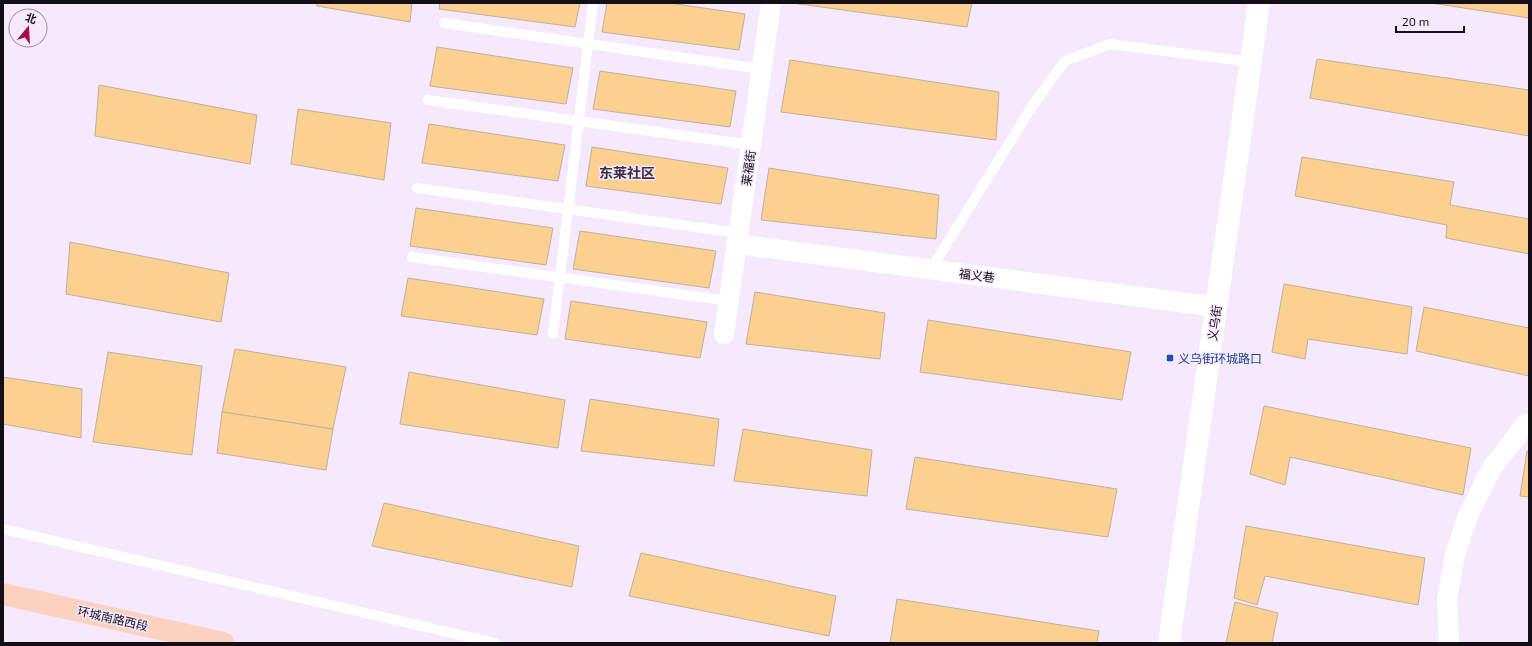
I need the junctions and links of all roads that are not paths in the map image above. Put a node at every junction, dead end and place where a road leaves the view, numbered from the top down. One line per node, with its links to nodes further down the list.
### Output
1 (593, 3): 5 (lane)
2 (771, 3): 7 (street, 莱福街)
3 (1259, 3): 6 (street, 义乌街)
4 (444, 23): 5 (lane)
5 (588, 44): 7 (lane); 9 (lane)
6 (1251, 62): 15 (lane); 18 (street, 义乌街)
7 (761, 69): 10 (street, 莱福街)
8 (428, 100): 9 (lane)
9 (579, 121): 10 (lane); 12 (lane)
10 (751, 145): 13 (street, 莱福街)
11 (417, 188): 12 (lane)
12 (568, 209): 13 (lane); 16 (lane)
13 (738, 238): 15 (street, 福义巷); 17 (street, 莱福街)
14 (412, 257): 16 (lane)
15 (932, 269): 18 (street, 福义巷)
16 (560, 278): 17 (lane); 19 (lane)
17 (729, 301): 20 (street, 莱福街)
18 (1217, 306): 26 (street, 义乌街)
19 (553, 334)
20 (724, 334)
21 (1529, 424): 27 (street)
22 (3, 529): 25 (lane)
23 (3, 594): 24 (main road, 环城南路西段)
24 (223, 643)
25 (495, 643)
26 (1169, 643)
27 (1449, 643)

